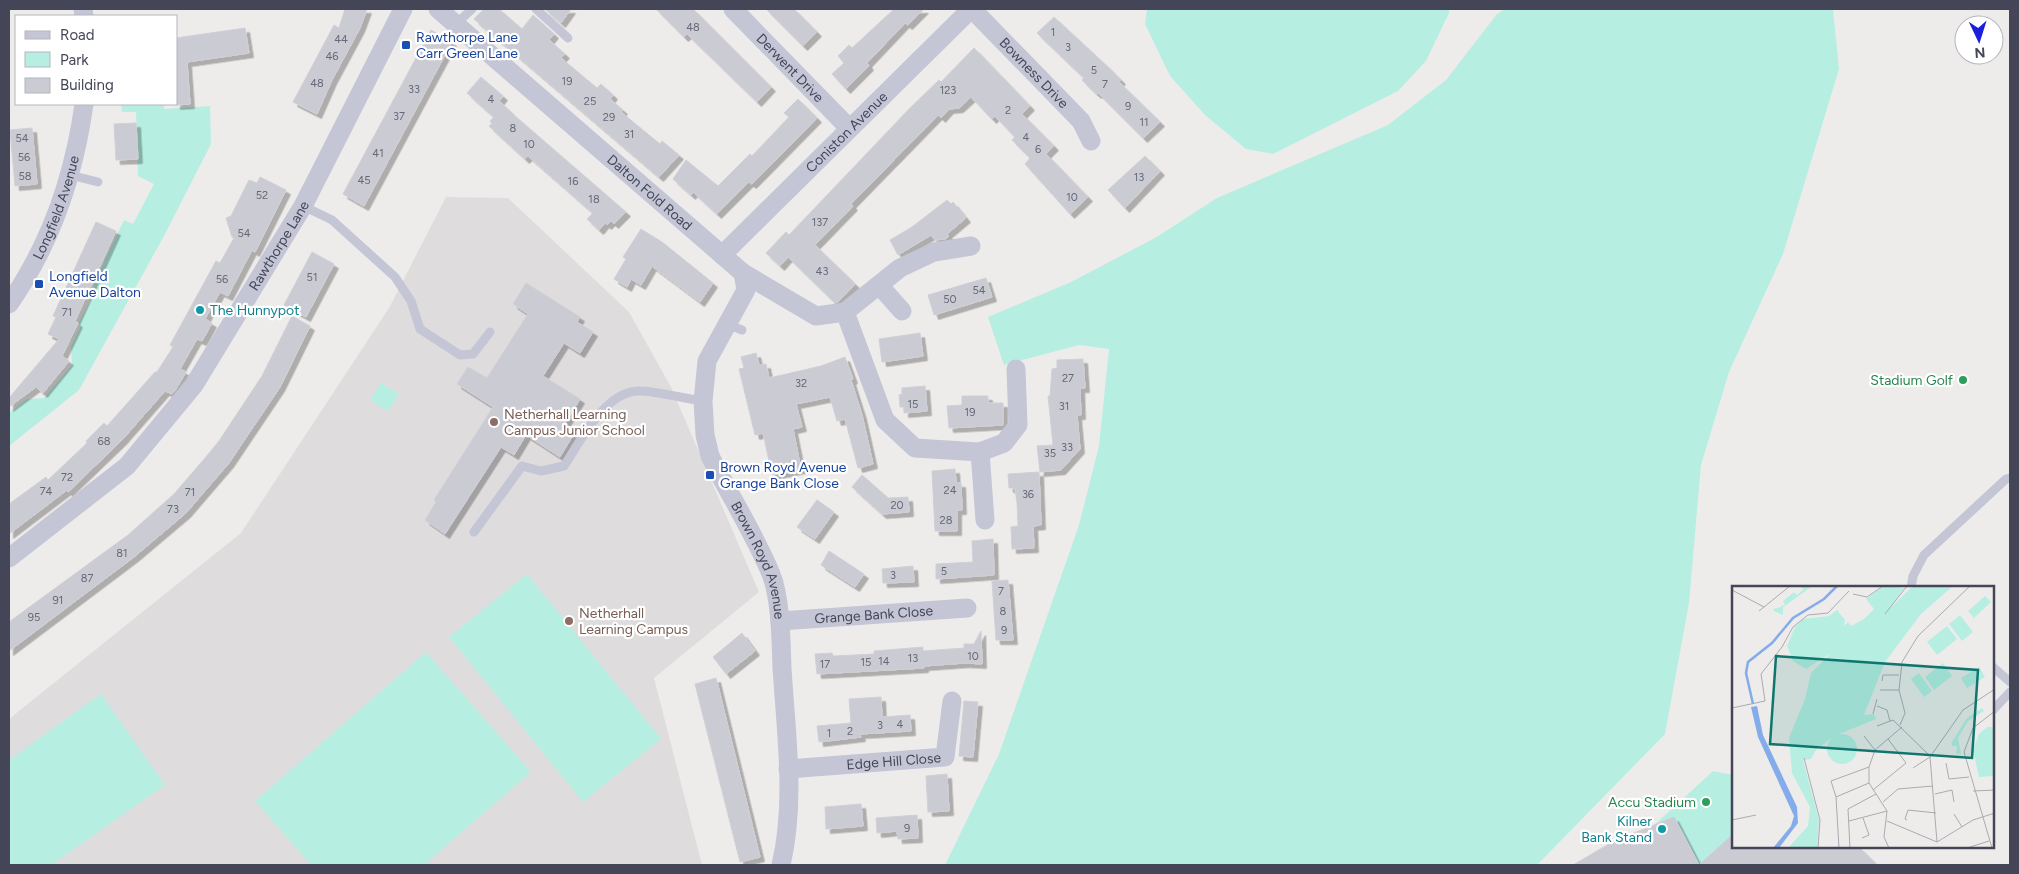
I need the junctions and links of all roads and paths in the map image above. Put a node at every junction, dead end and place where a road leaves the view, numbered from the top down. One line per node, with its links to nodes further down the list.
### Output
1 (403, 9): 14 (street, Rawthorpe Lane)
2 (438, 9): 7 (street, Dalton Fold Road)
3 (472, 9): 7 (lane)
4 (536, 9): 8 (lane)
5 (733, 9): 10 (street, Derwent Drive)
6 (972, 9): 10 (street, Coniston Avenue); 11 (street, Bowness Drive)
7 (456, 24): 16 (street, Dalton Fold Road)
8 (568, 38)
9 (84, 105): 12 (street, Longfield Avenue)
10 (849, 128): 16 (street, Coniston Avenue)
11 (1091, 141)
12 (70, 175): 13 (lane); 19 (street, Longfield Avenue)
13 (98, 182)
14 (304, 206): 22 (lane); 29 (street, Rawthorpe Lane)
15 (972, 246): 18 (street)
16 (722, 255): 17 (street, Dalton Fold Road)
17 (743, 273): 21 (street, Dalton Fold Road); 24 (street, Brown Royd Avenue)
18 (879, 285): 20 (street); 21 (street)
19 (9, 304)
20 (902, 311)
21 (845, 312): 25 (street)
22 (490, 332)
23 (1016, 369): 25 (street)
24 (702, 401): 28 (lane); 32 (street, Brown Royd Avenue)
25 (980, 452): 27 (street)
26 (2010, 478): 30 (lane)
27 (985, 520)
28 (474, 532)
29 (9, 558)
30 (1911, 586)
31 (967, 608): 32 (street, Grange Bank Close)
32 (780, 621): 38 (street, Brown Royd Avenue)
33 (1994, 668): 34 (lane)
34 (2010, 682)
35 (2010, 692): 37 (lane)
36 (952, 701): 38 (street, Edge Hill Close)
37 (1994, 709)
38 (788, 769): 39 (street, Brown Royd Avenue)
39 (781, 865)

